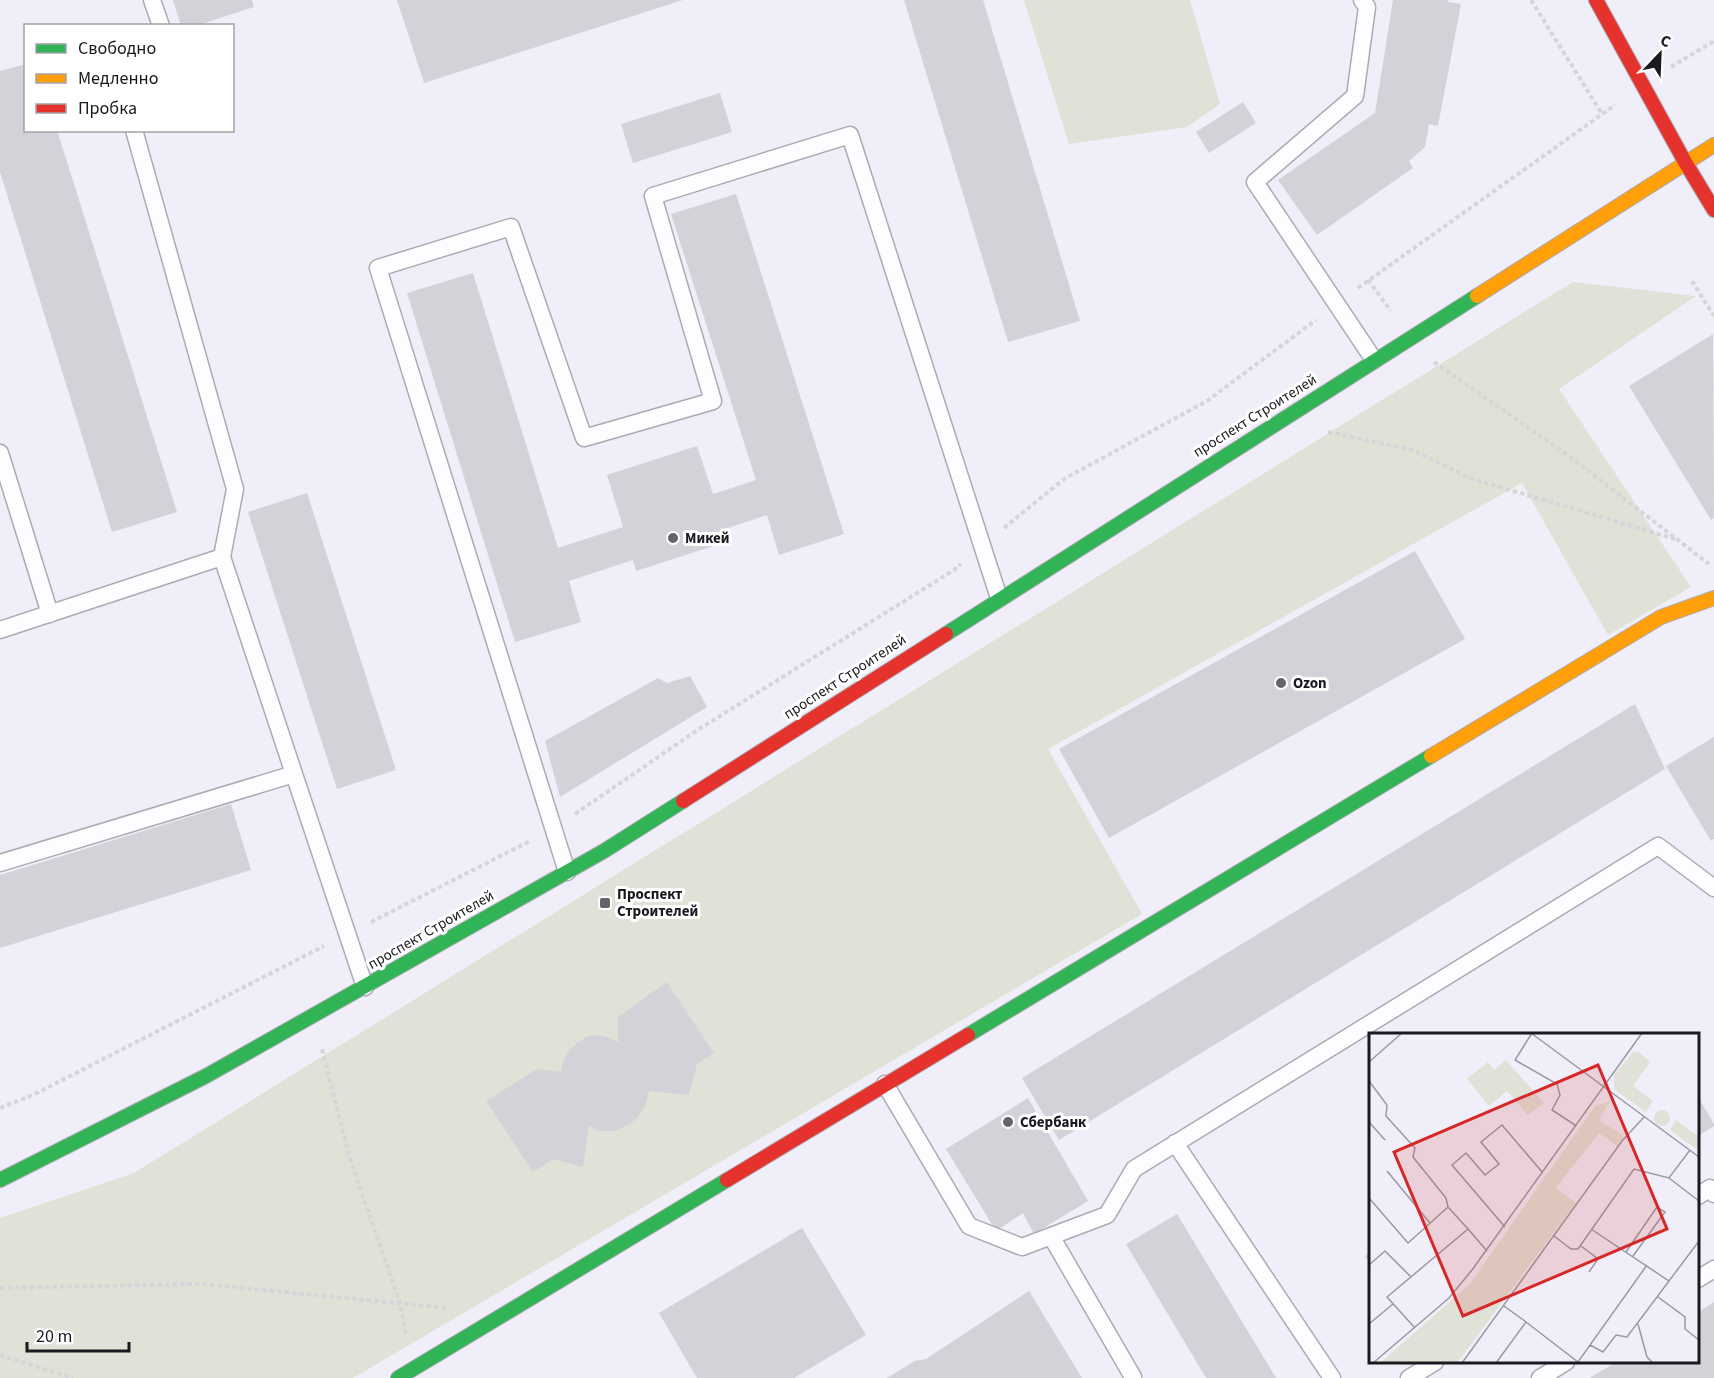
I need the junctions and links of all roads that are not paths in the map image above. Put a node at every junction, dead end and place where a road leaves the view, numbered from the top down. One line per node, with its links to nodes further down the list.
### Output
1 (152, 0): 4 (lane)
2 (1362, 0): 9 (lane)
3 (1596, 0): 7 (main road)
4 (160, 24)
5 (135, 132): 11 (lane)
6 (1714, 145): 7 (main road, проспект Строителей)
7 (1685, 162): 8 (main road); 9 (main road, проспект Строителей)
8 (1714, 210)
9 (1374, 360): 12 (main road, проспект Строителей)
10 (0, 453): 14 (lane)
11 (222, 557): 14 (lane); 16 (lane)
12 (999, 598): 18 (main road, проспект Строителей); 18 (lane)
13 (1714, 598): 21 (main road)
14 (50, 614): 15 (lane)
15 (0, 630)
16 (294, 774): 17 (lane); 20 (lane)
17 (0, 863)
18 (567, 872): 20 (main road, проспект Строителей)
19 (1714, 888): 22 (lane)
20 (365, 987): 23 (main road, проспект Строителей)
21 (885, 1084): 26 (lane); 31 (main road)
22 (1175, 1143): 26 (lane); 33 (lane)
23 (0, 1180)
24 (1714, 1194): 25 (lane)
25 (1699, 1195)
26 (1051, 1236): 32 (lane)
27 (1714, 1269): 28 (lane)
28 (1699, 1278)
29 (1433, 1363): 34 (lane)
30 (1564, 1363): 35 (lane)
31 (398, 1378)
32 (1131, 1378)
33 (1332, 1378)
34 (1409, 1378)
35 (1540, 1378)

